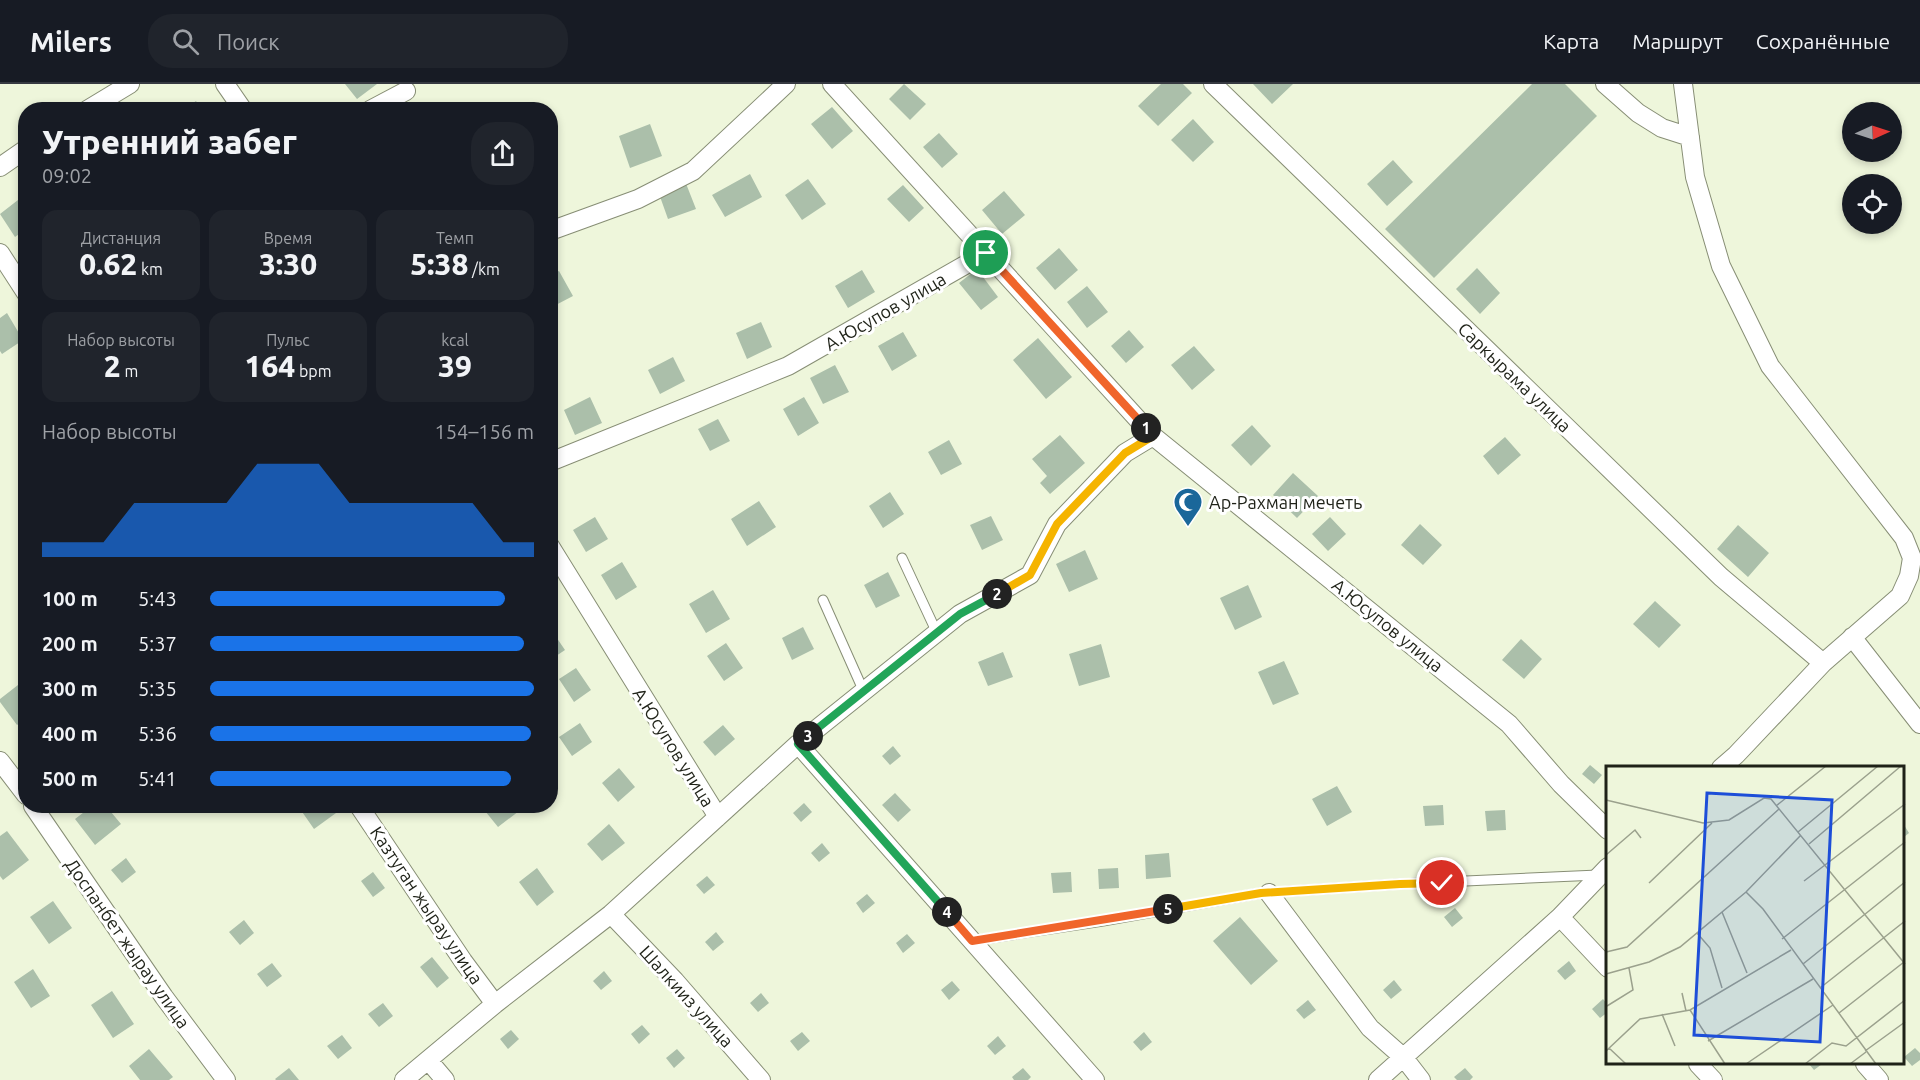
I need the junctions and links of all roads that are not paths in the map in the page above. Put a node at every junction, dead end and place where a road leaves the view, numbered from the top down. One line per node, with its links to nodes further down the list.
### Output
1 (130, 84): 9 (street)
2 (225, 84): 10 (street)
3 (786, 84): 15 (street)
4 (832, 84): 17 (street, А.Юсупов улица)
5 (1213, 84): 26 (street, Саркырама улица)
6 (1605, 84): 12 (street)
7 (1683, 84): 12 (street)
8 (406, 91): 11 (street)
9 (100, 102)
10 (237, 102)
11 (385, 102)
12 (1690, 137): 25 (street)
13 (18, 155): 14 (street)
14 (0, 167)
15 (558, 228)
16 (0, 253): 18 (street)
17 (986, 253): 19 (street, А.Юсупов улица); 20 (street, А.Юсупов улица)
18 (18, 281)
19 (1153, 436): 24 (street, А.Юсупов улица); 36 (street, А.Юсупов улица)
20 (558, 459)
21 (902, 558): 24 (lane)
22 (558, 559): 35 (street, А.Юсупов улица)
23 (823, 600): 27 (lane)
24 (937, 633): 27 (street, А.Юсупов улица)
25 (1852, 638): 26 (street); 28 (street)
26 (1823, 663): 31 (street)
27 (864, 692): 29 (street, А.Юсупов улица)
28 (1920, 724)
29 (798, 744): 35 (street, А.Юсупов улица); 41 (street)
30 (0, 761): 32 (street)
31 (1723, 766)
32 (18, 785)
33 (38, 813): 48 (street, Доспанбет жырау улица)
34 (364, 813): 43 (street, Казтуган жырау улица)
35 (718, 817): 39 (street)
36 (1606, 828)
37 (1604, 871): 38 (lane); 40 (street)
38 (1269, 893): 41 (lane); 44 (street)
39 (611, 914): 43 (street); 51 (street, Шалкииз улица)
40 (1560, 917): 42 (street); 44 (street)
41 (972, 941): 52 (street)
42 (1606, 966)
43 (495, 1004): 45 (street)
44 (1404, 1058): 53 (street); 54 (street)
45 (428, 1060): 49 (street); 50 (street)
46 (1699, 1065): 55 (street)
47 (1866, 1065): 56 (street)
48 (225, 1080)
49 (404, 1080)
50 (445, 1080)
51 (761, 1080)
52 (1095, 1080)
53 (1378, 1080)
54 (1421, 1080)
55 (1713, 1080)
56 (1879, 1080)

